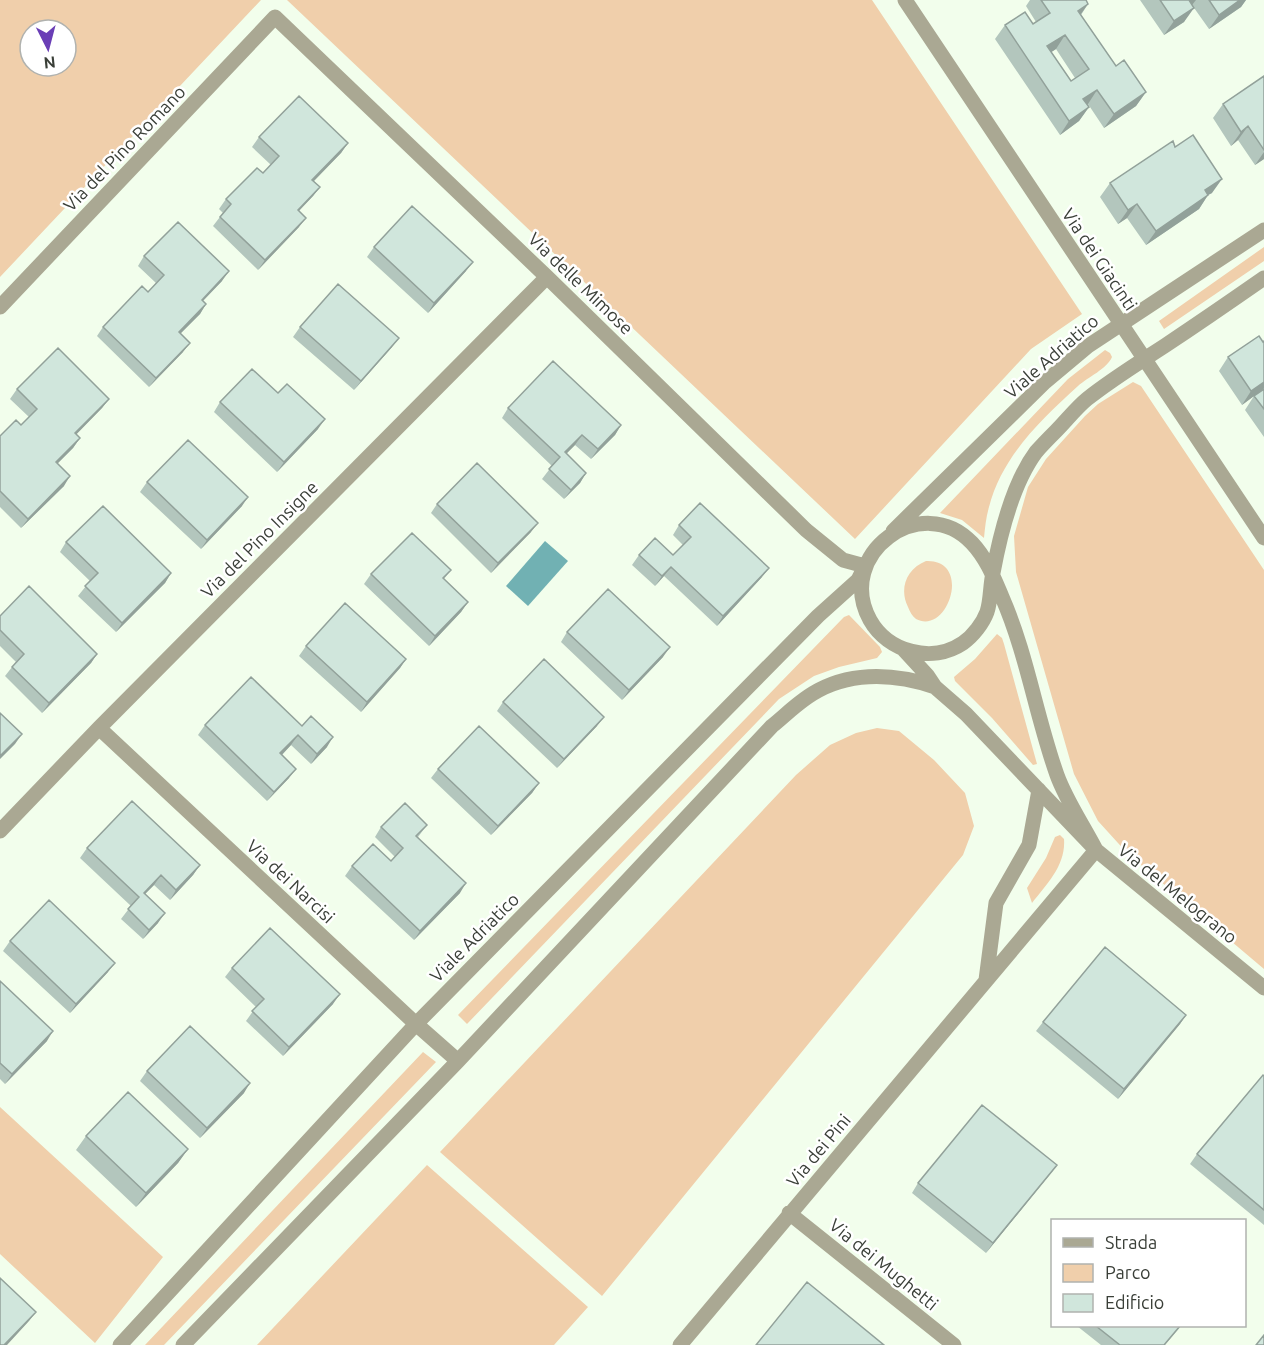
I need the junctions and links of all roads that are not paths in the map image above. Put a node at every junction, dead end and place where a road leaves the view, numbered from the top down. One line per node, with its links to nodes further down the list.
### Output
1 (905, 0): 7 (street, Via dei Giacinti)
2 (275, 17): 4 (street, Via delle Mimose); 6 (street, Via del Pino Romano)
3 (1264, 230): 7 (street, Viale Adriatico)
4 (547, 277): 11 (street, Via delle Mimose); 15 (street, Via del Pino Insigne)
5 (1264, 278): 8 (street)
6 (0, 307)
7 (1119, 324): 8 (street, Via dei Giacinti); 10 (street, Viale Adriatico)
8 (1144, 359): 9 (street, Via dei Giacinti); 12 (street)
9 (1264, 538)
10 (885, 539): 11 (street); 12 (street)
11 (865, 566): 13 (street); 21 (street, Viale Adriatico)
12 (993, 574): 13 (street); 18 (street)
13 (904, 650): 14 (street)
14 (935, 687): 16 (street, Via del Melograno); 22 (street)
15 (99, 728): 17 (street, Via del Pino Insigne); 21 (street, Via dei Narcisi)
16 (1039, 790): 18 (street, Via del Melograno); 19 (street)
17 (0, 831)
18 (1096, 850): 19 (street, Via dei Pini); 20 (street, Via del Melograno)
19 (986, 980): 23 (street, Via dei Pini)
20 (1264, 988)
21 (416, 1024): 22 (street, Via dei Narcisi); 24 (street, Viale Adriatico)
22 (458, 1061): 25 (street)
23 (789, 1213): 26 (street, Via dei Pini); 27 (street, Via dei Mughetti)
24 (120, 1345)
25 (183, 1345)
26 (680, 1345)
27 (954, 1345)

